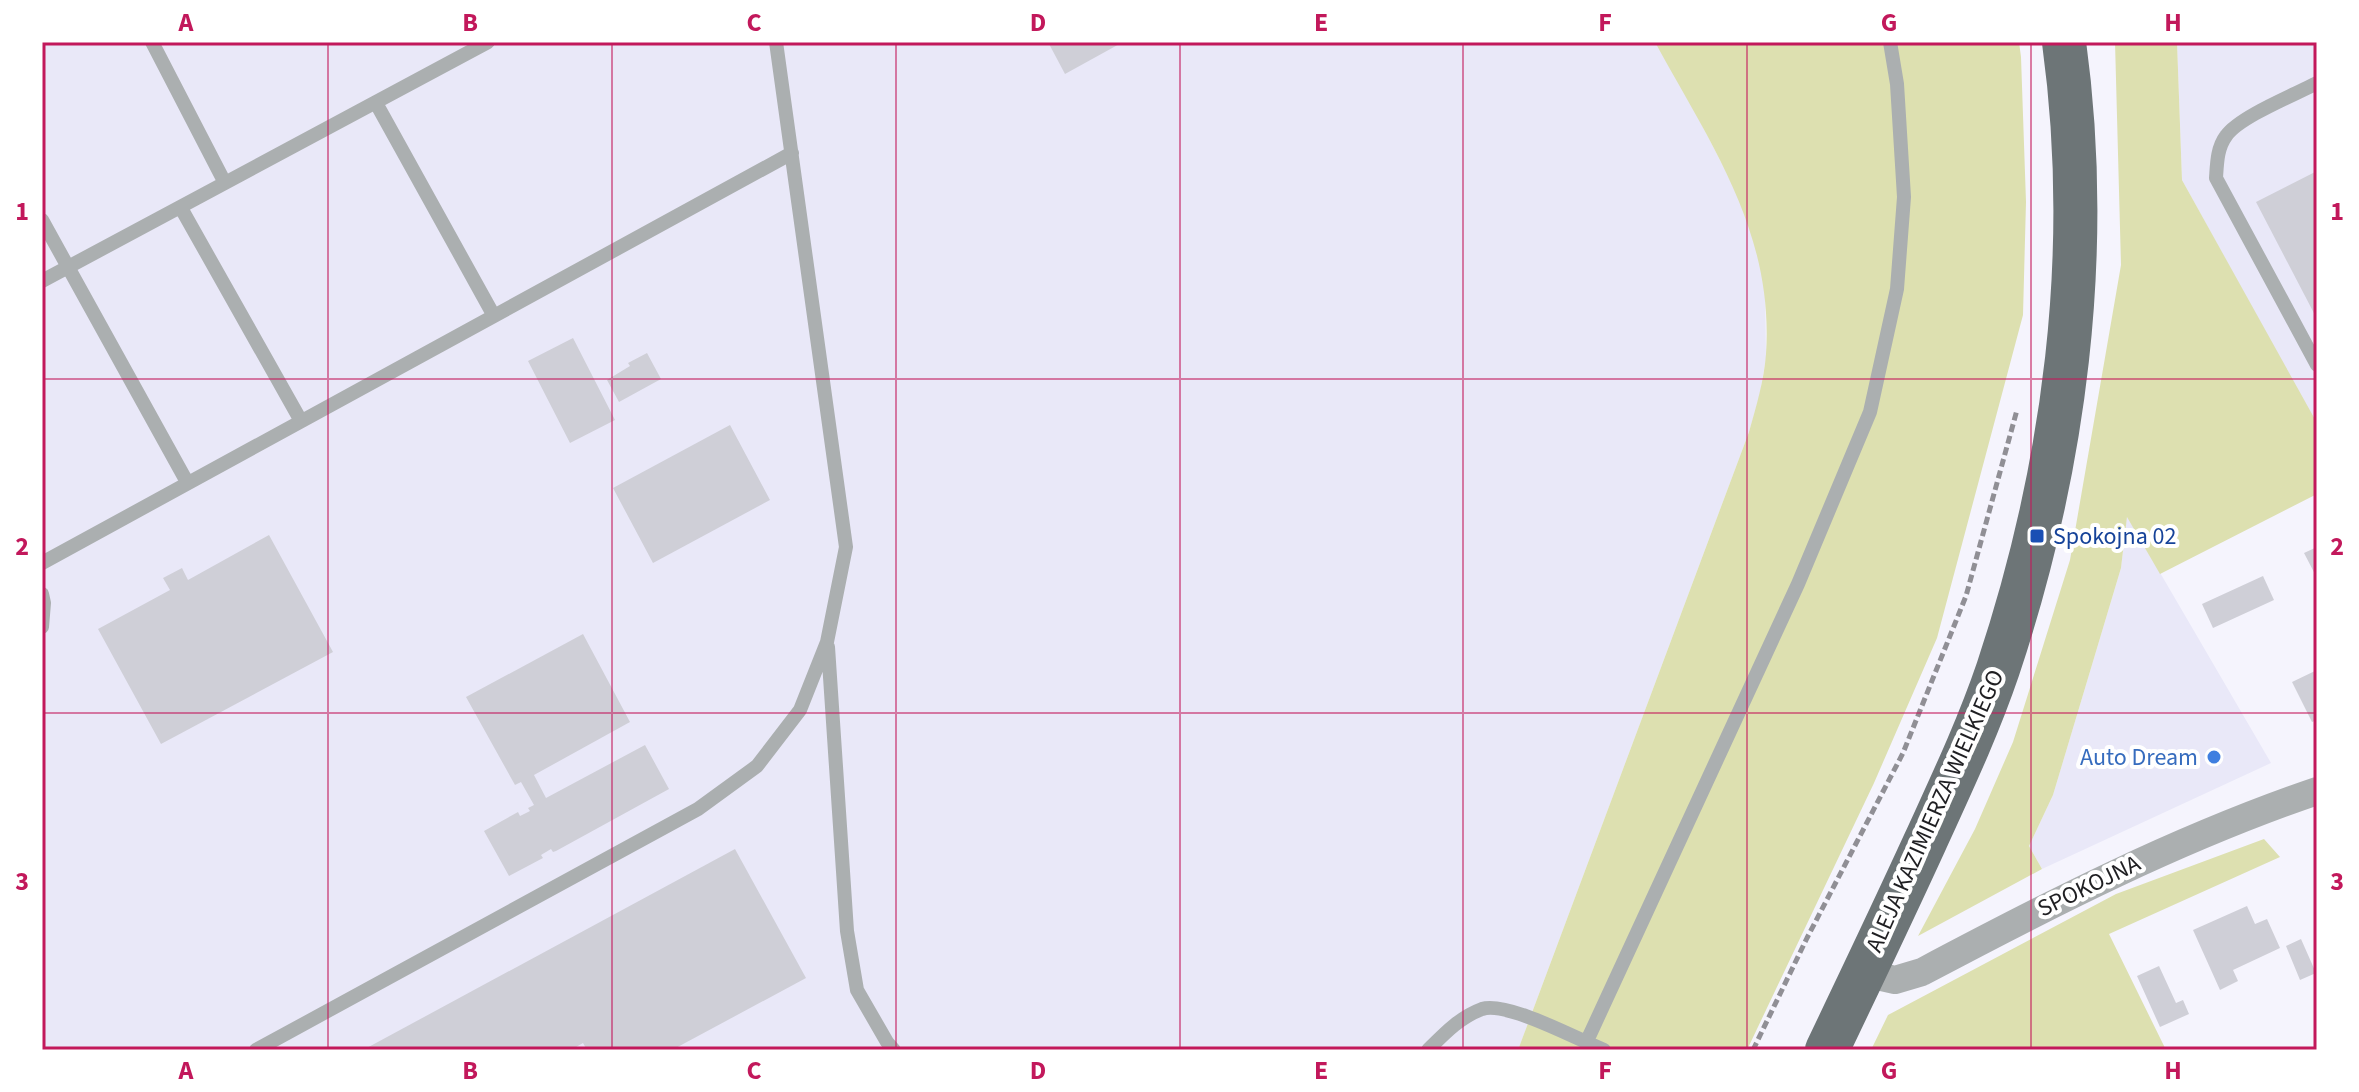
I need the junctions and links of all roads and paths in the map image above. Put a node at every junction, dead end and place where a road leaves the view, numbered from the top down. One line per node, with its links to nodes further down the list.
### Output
1 (152, 42): 9 (lane)
2 (488, 42): 7 (lane)
3 (776, 42): 8 (lane)
4 (1890, 42): 25 (lane)
5 (2064, 42): 24 (main road, ALEJA KAZIMIERZA WIELKIEGO)
6 (2317, 83): 15 (lane)
7 (376, 103): 9 (lane); 14 (lane)
8 (792, 153): 14 (lane); 22 (lane)
9 (225, 183): 10 (lane)
10 (181, 208): 12 (lane); 17 (lane)
11 (42, 220): 12 (lane)
12 (67, 267): 13 (lane); 18 (lane)
13 (42, 281)
14 (494, 316): 17 (lane)
15 (2317, 365)
16 (2018, 406): 30 (path)
17 (301, 421): 18 (lane)
18 (187, 482): 19 (lane)
19 (42, 563)
20 (42, 594): 21 (lane)
21 (42, 627)
22 (827, 642): 26 (lane); 27 (lane)
23 (2314, 798): 24 (street, SPOKOJNA)
24 (1864, 973): 31 (main road, ALEJA KAZIMIERZA WIELKIEGO)
25 (1586, 1043): 28 (lane); 29 (lane)
26 (256, 1050)
27 (894, 1050)
28 (1428, 1050)
29 (1604, 1050)
30 (1753, 1050)
31 (1827, 1050)

